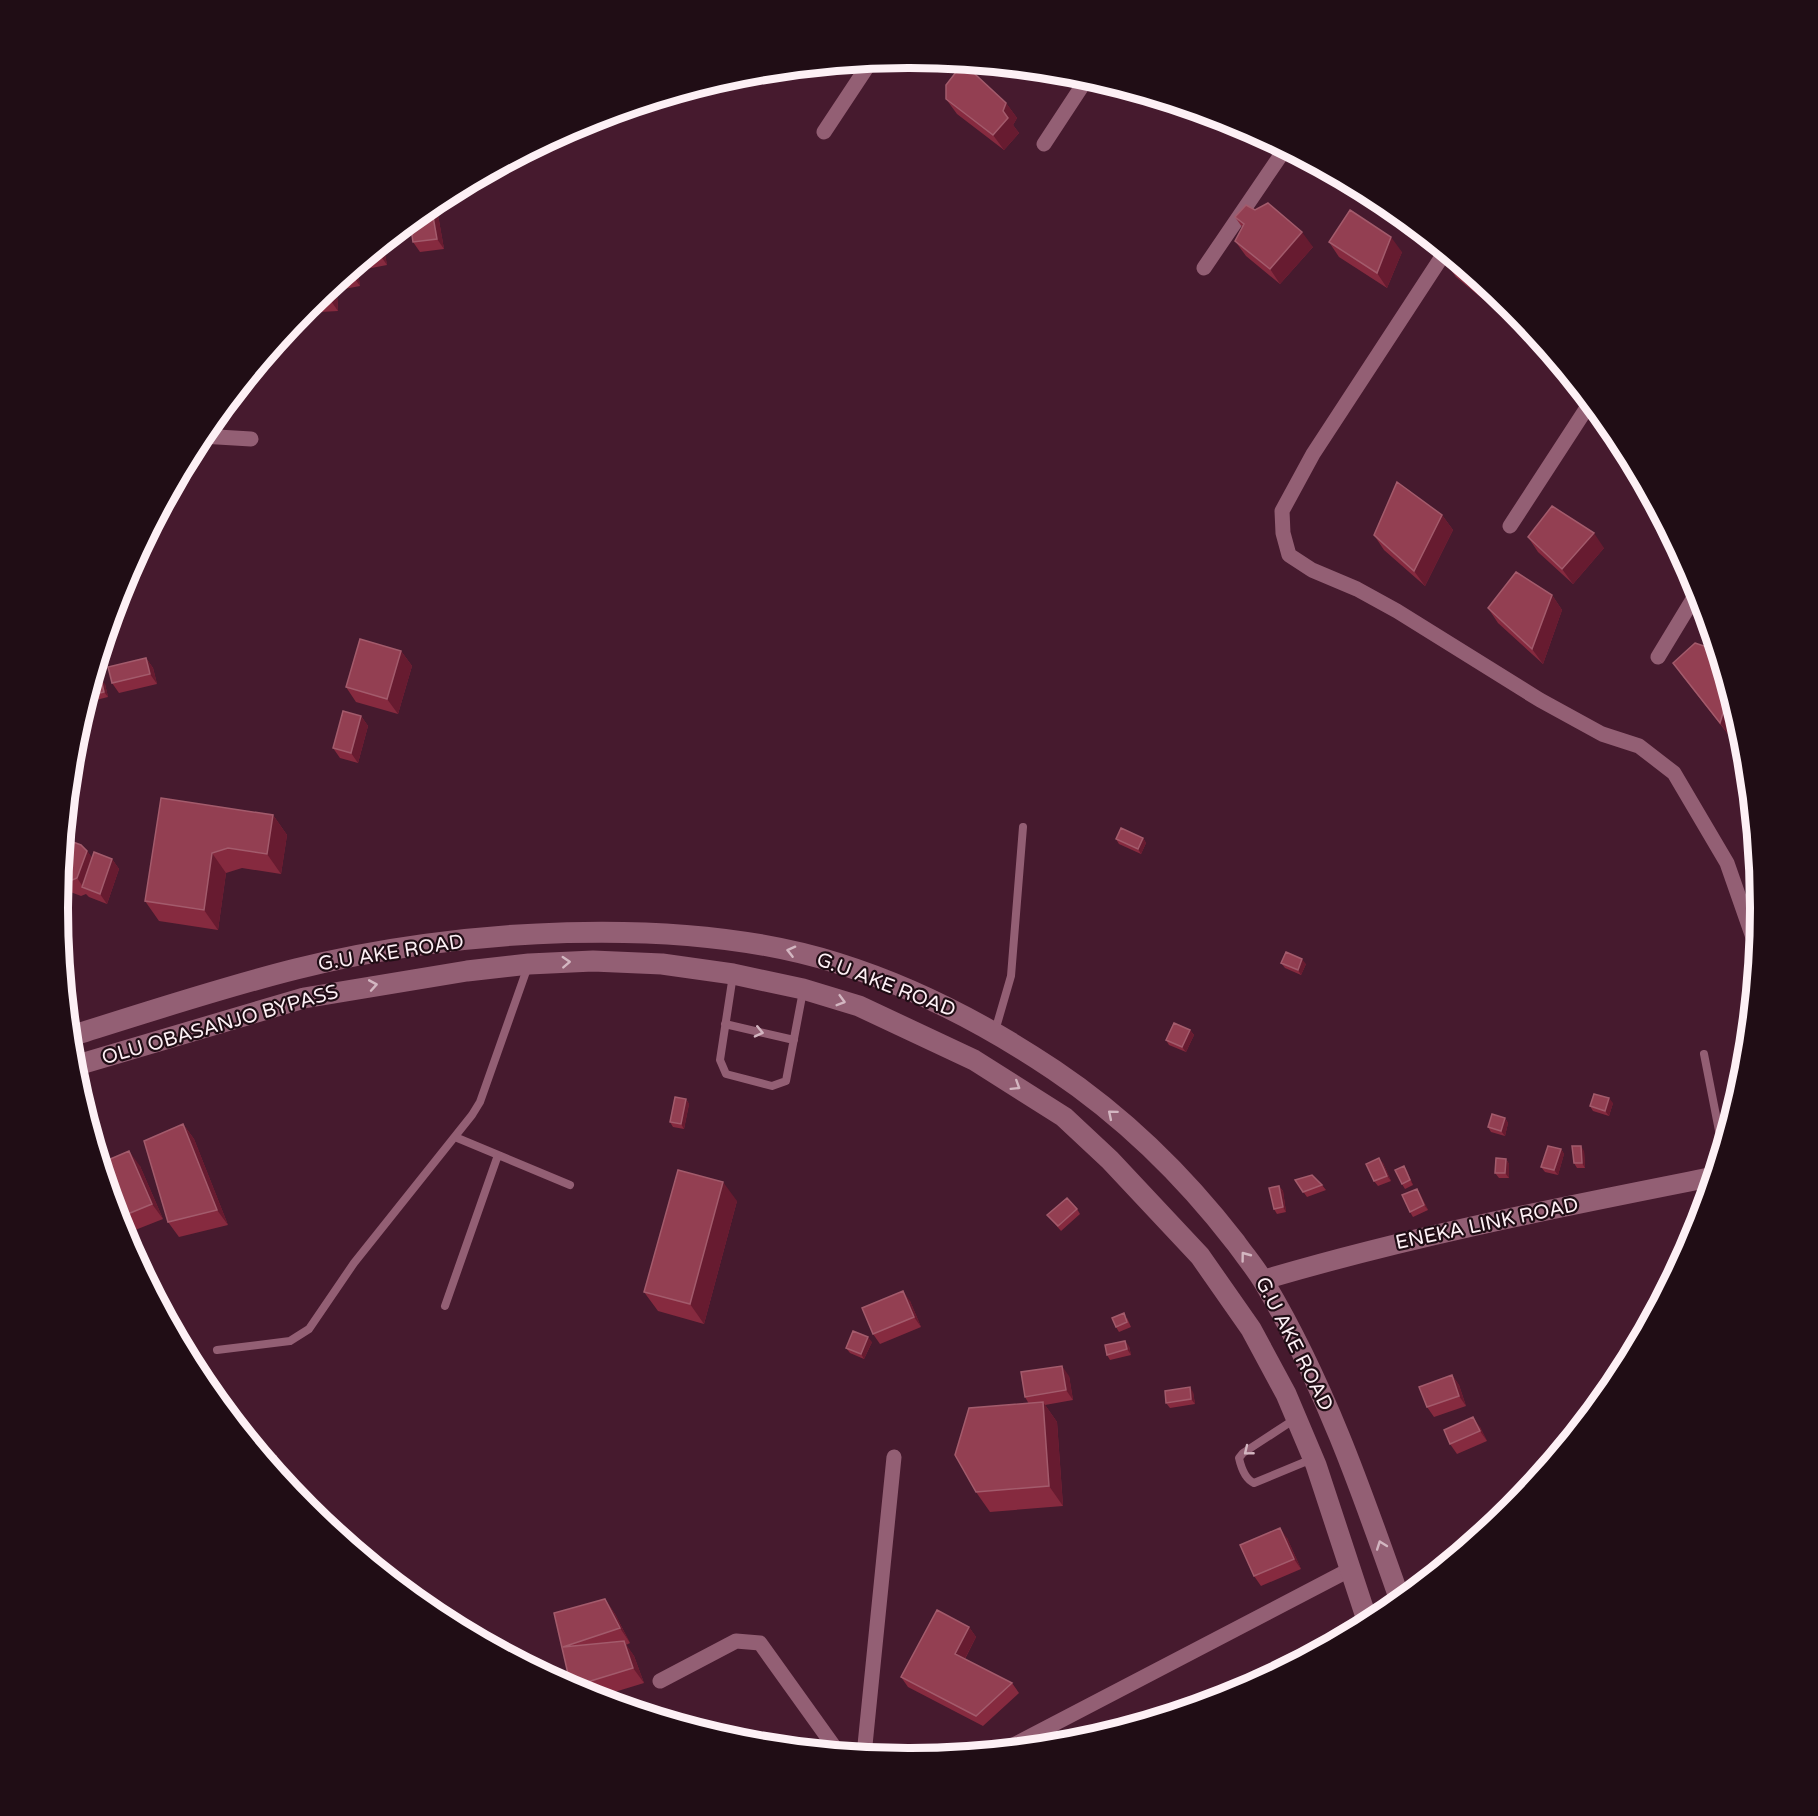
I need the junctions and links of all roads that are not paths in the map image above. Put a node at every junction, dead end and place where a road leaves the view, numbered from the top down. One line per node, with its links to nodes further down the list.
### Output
1 (866, 69): 3 (street)
2 (1082, 86): 4 (street)
3 (824, 132)
4 (1044, 144)
5 (1281, 154): 7 (street)
6 (1441, 258): 15 (street)
7 (1204, 268)
8 (1586, 410): 11 (street)
9 (213, 437): 10 (street)
10 (251, 439)
11 (1510, 526)
12 (1692, 601): 13 (street)
13 (1658, 657)
14 (1023, 828): 20 (lane)
15 (1749, 927)
16 (529, 964): 17 (main road, OLU OBASANJO BYPASS, one-way to 17); 24 (main road, OLU OBASANJO BYPASS, one-way to 16); 26 (lane)
17 (733, 974): 18 (main road, OLU OBASANJO BYPASS); 19 (lane)
18 (803, 989): 22 (lane); 33 (main road, OLU OBASANJO BYPASS, one-way to 33)
19 (725, 1024): 22 (lane, one-way to 22); 22 (lane)
20 (995, 1032): 21 (main road, G.U AKE ROAD, one-way to 21); 30 (main road, G.U AKE ROAD, one-way to 20)
21 (79, 1033)
22 (794, 1040)
23 (1704, 1054): 25 (lane)
24 (84, 1063)
25 (1719, 1132)
26 (455, 1137): 27 (lane); 32 (lane)
27 (498, 1155): 29 (lane); 31 (lane)
28 (1705, 1178): 30 (street, ENEKA LINK ROAD)
29 (570, 1185)
30 (1263, 1280): 37 (main road, G.U AKE ROAD, one-way to 30)
31 (445, 1306)
32 (217, 1350)
33 (1296, 1419): 35 (main road, OLU OBASANJO BYPASS); 35 (lane, one-way to 35)
34 (894, 1457): 42 (street)
35 (1313, 1458): 36 (main road, OLU OBASANJO BYPASS)
36 (1349, 1570): 38 (main road, OLU OBASANJO BYPASS); 40 (street)
37 (1397, 1592)
38 (1365, 1614)
39 (660, 1681): 41 (street)
40 (1022, 1740)
41 (833, 1745)
42 (865, 1747)

